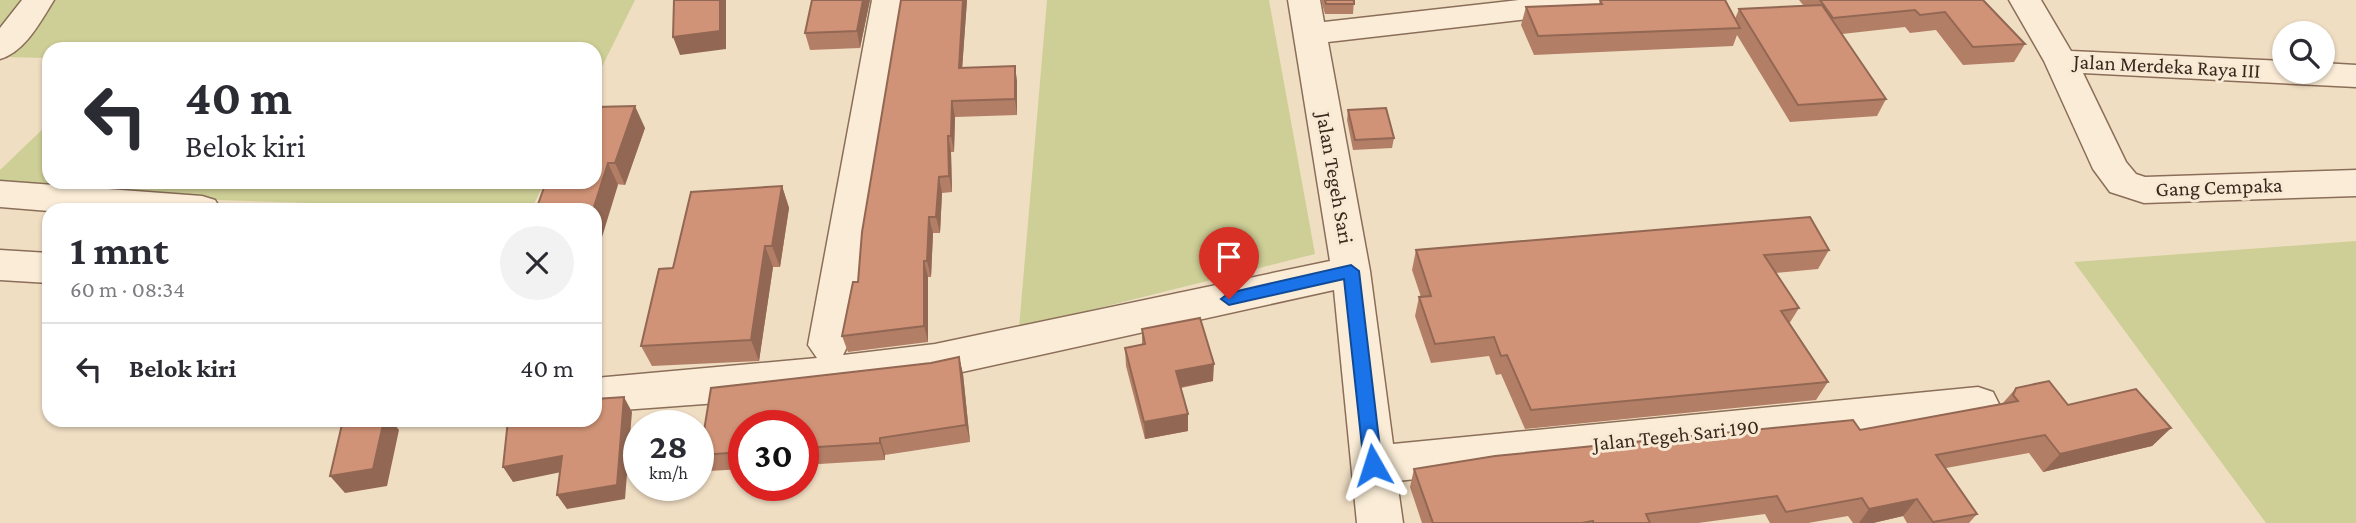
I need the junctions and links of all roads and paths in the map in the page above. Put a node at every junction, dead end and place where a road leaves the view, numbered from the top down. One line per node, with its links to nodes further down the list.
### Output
1 (38, 0): 6 (street)
2 (888, 0): 15 (street)
3 (2025, 0): 7 (street, Gang Cempaka)
4 (1671, 3): 5 (street)
5 (1307, 17): 14 (street, Jalan Tegeh Sari)
6 (0, 48)
7 (2061, 61): 8 (street, Jalan Merdeka Raya III); 9 (street, Gang Cempaka)
8 (2356, 76)
9 (2356, 183)
10 (0, 194): 11 (street)
11 (114, 203)
12 (0, 265): 13 (street)
13 (42, 268)
14 (1351, 271): 16 (street); 18 (street, Jalan Tegeh Sari)
15 (828, 345)
16 (602, 394)
17 (1978, 404): 18 (street, Jalan Tegeh Sari 190)
18 (1373, 465): 19 (street, Jalan Tegeh Sari)
19 (1380, 523)

